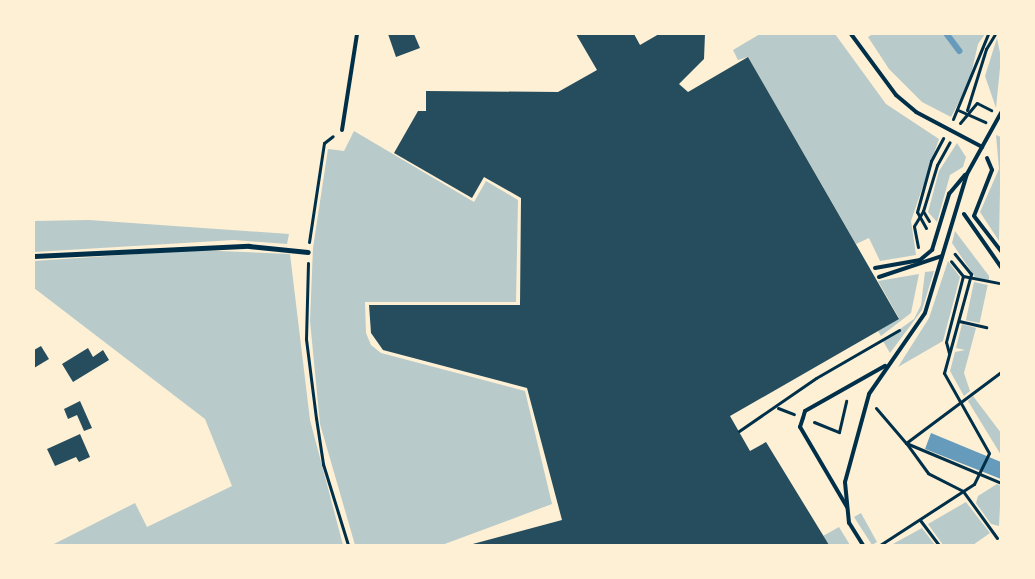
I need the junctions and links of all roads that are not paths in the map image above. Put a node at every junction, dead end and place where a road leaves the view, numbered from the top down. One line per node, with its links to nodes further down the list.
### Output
1 (357, 34): 4 (lane)
2 (850, 34): 5 (lane)
3 (1000, 115): 5 (lane)
4 (342, 130)
5 (982, 147): 7 (lane)
6 (987, 158): 9 (lane)
7 (967, 174): 12 (lane); 14 (lane)
8 (964, 214): 13 (lane)
9 (1001, 251)
10 (308, 252): 11 (street)
11 (34, 256)
12 (942, 256): 15 (lane); 16 (lane)
13 (1001, 267)
14 (875, 268)
15 (879, 277)
16 (887, 365): 17 (lane); 17 (lane)
17 (848, 508): 18 (lane)
18 (863, 545)

